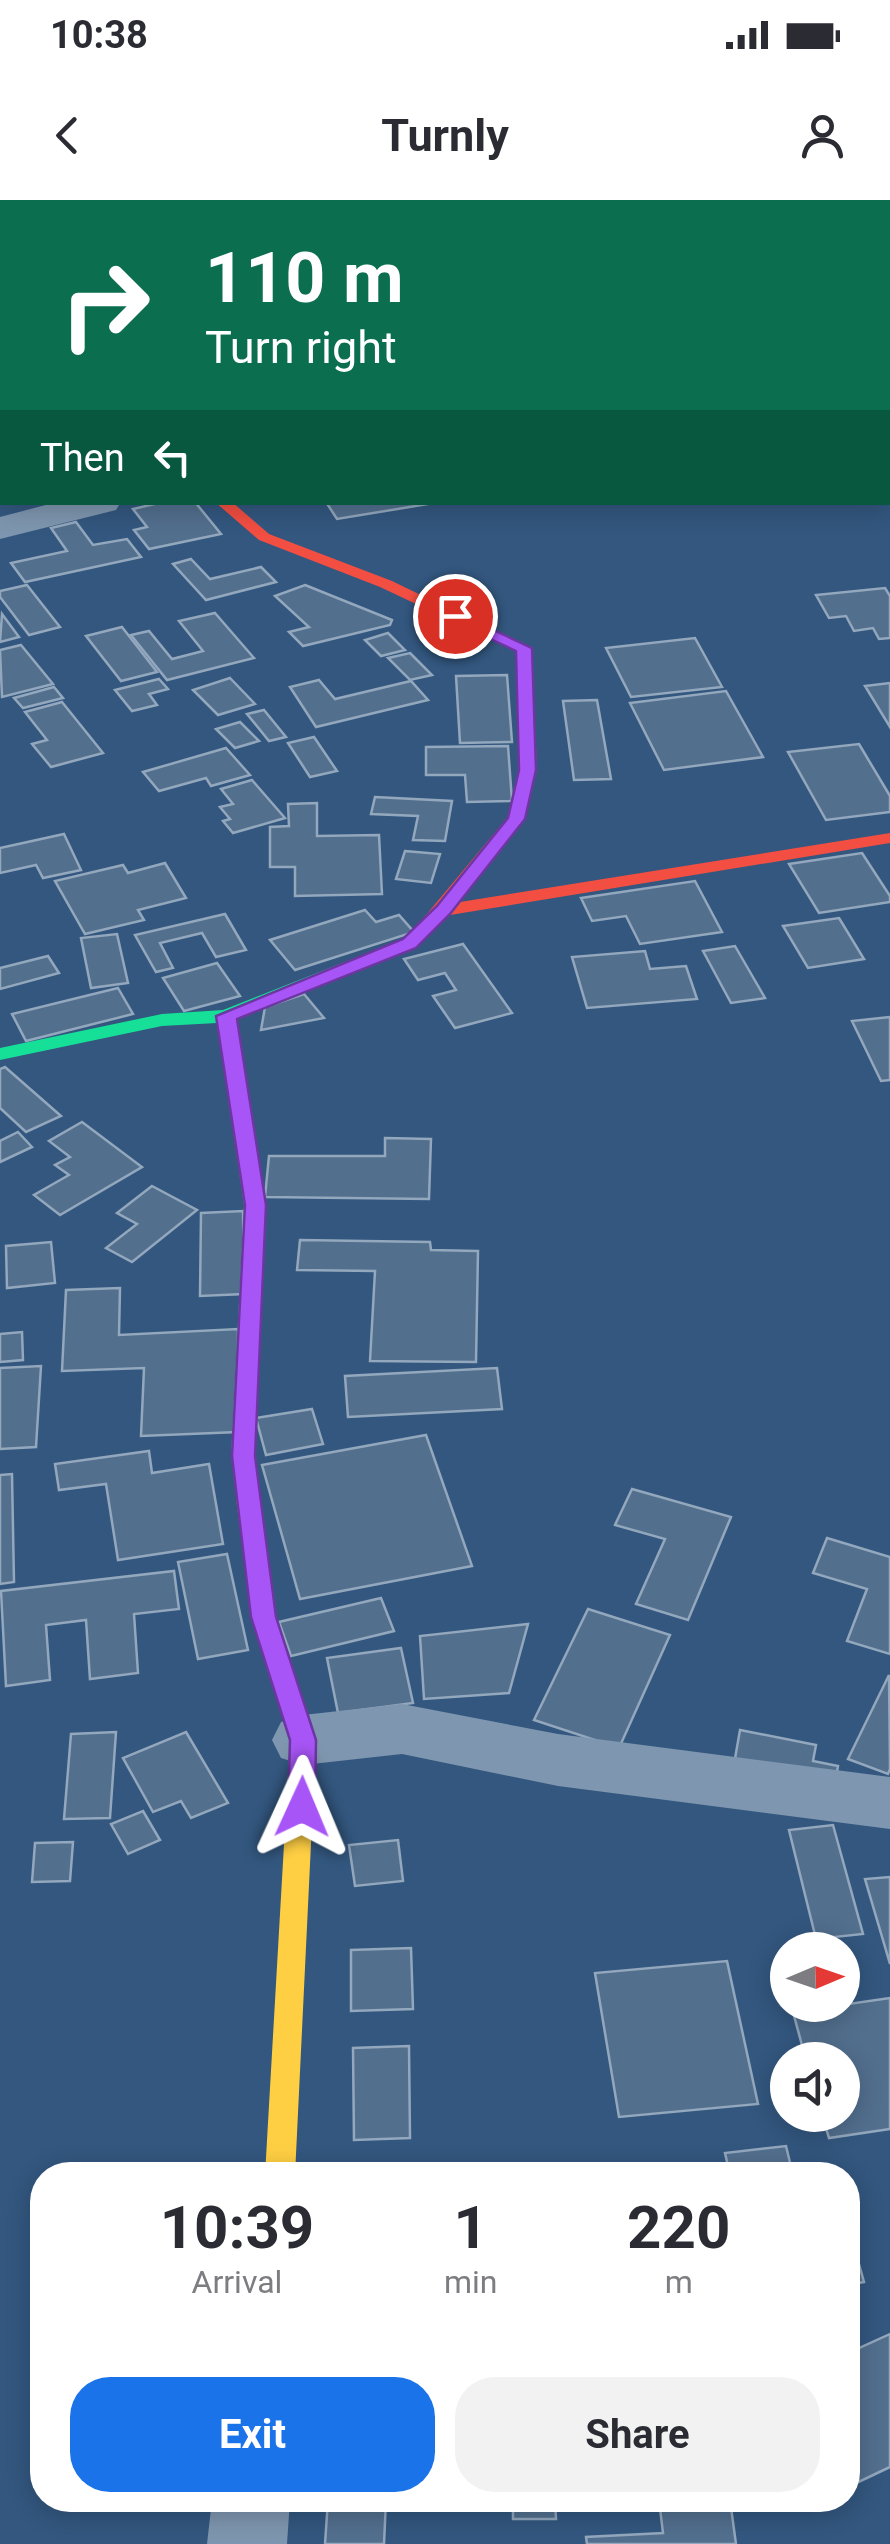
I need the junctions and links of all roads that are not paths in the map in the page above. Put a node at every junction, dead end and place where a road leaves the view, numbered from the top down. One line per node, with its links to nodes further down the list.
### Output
1 (92, 505): 3 (street)
2 (226, 505): 5 (street)
3 (0, 528)
4 (890, 838): 5 (street)
5 (444, 910): 6 (street)
6 (226, 1016): 7 (street); 8 (street)
7 (0, 1054)
8 (303, 1740): 9 (street); 10 (street)
9 (890, 1804)
10 (281, 2162)
11 (250, 2512): 12 (street)
12 (247, 2544)

